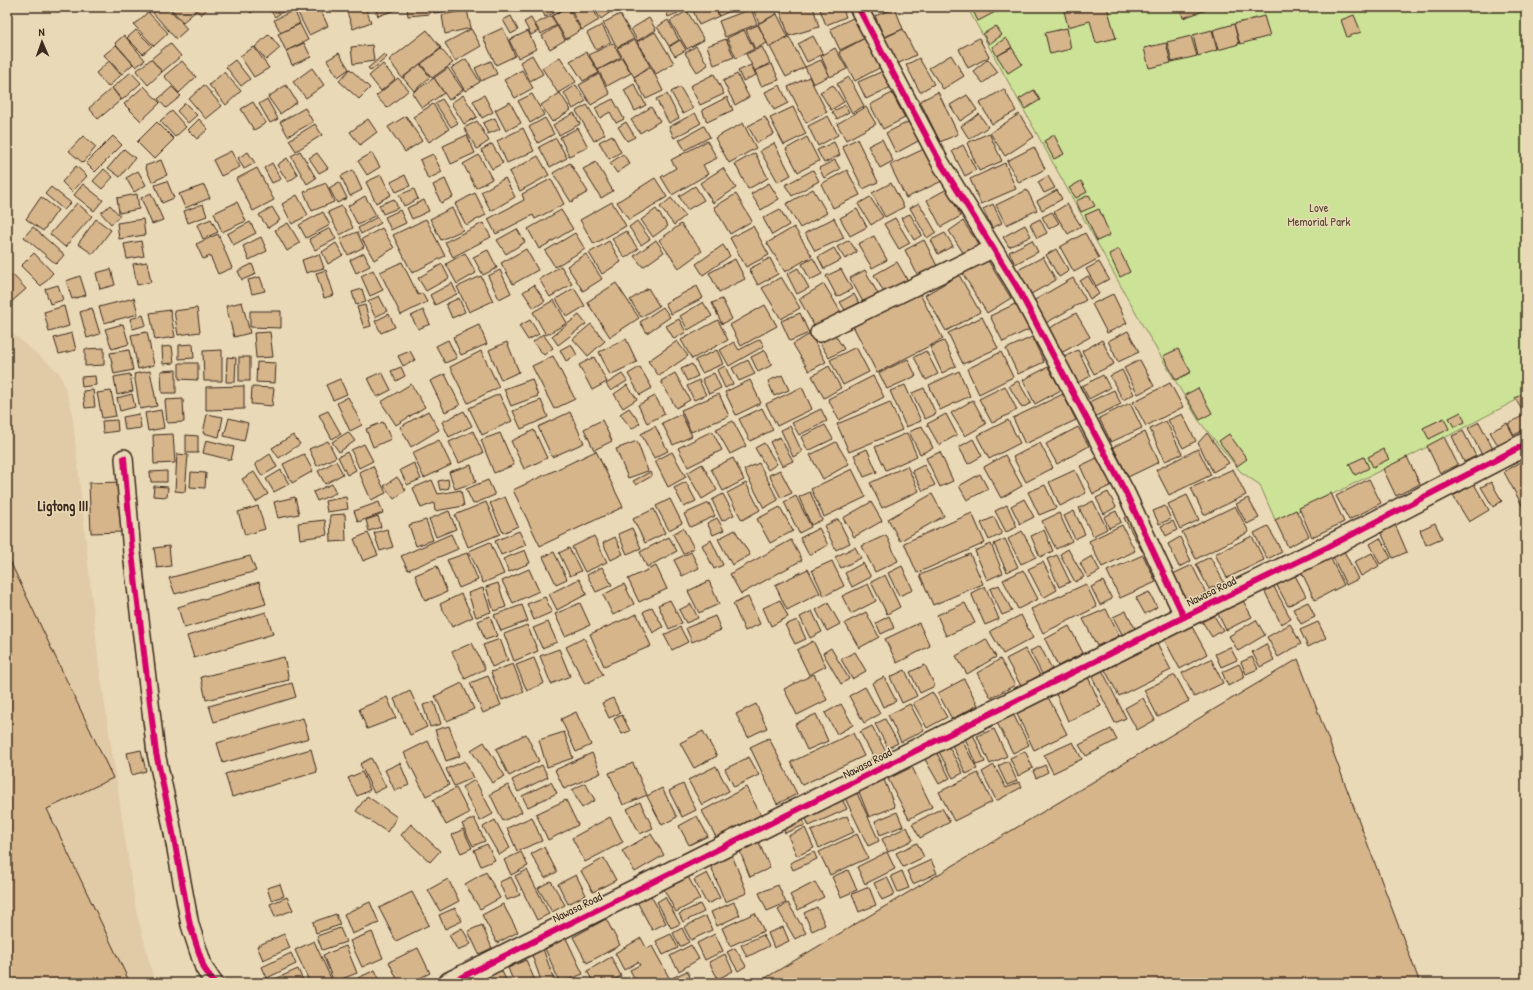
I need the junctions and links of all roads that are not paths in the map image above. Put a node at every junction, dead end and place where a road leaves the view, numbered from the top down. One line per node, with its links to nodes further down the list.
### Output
1 (858, 7): 2 (street)
2 (992, 249): 3 (street); 6 (street)
3 (819, 332)
4 (1526, 444): 6 (street, Nawasa Road)
5 (124, 458): 7 (street)
6 (1184, 617): 8 (street, Nawasa Road)
7 (214, 983)
8 (450, 983)

